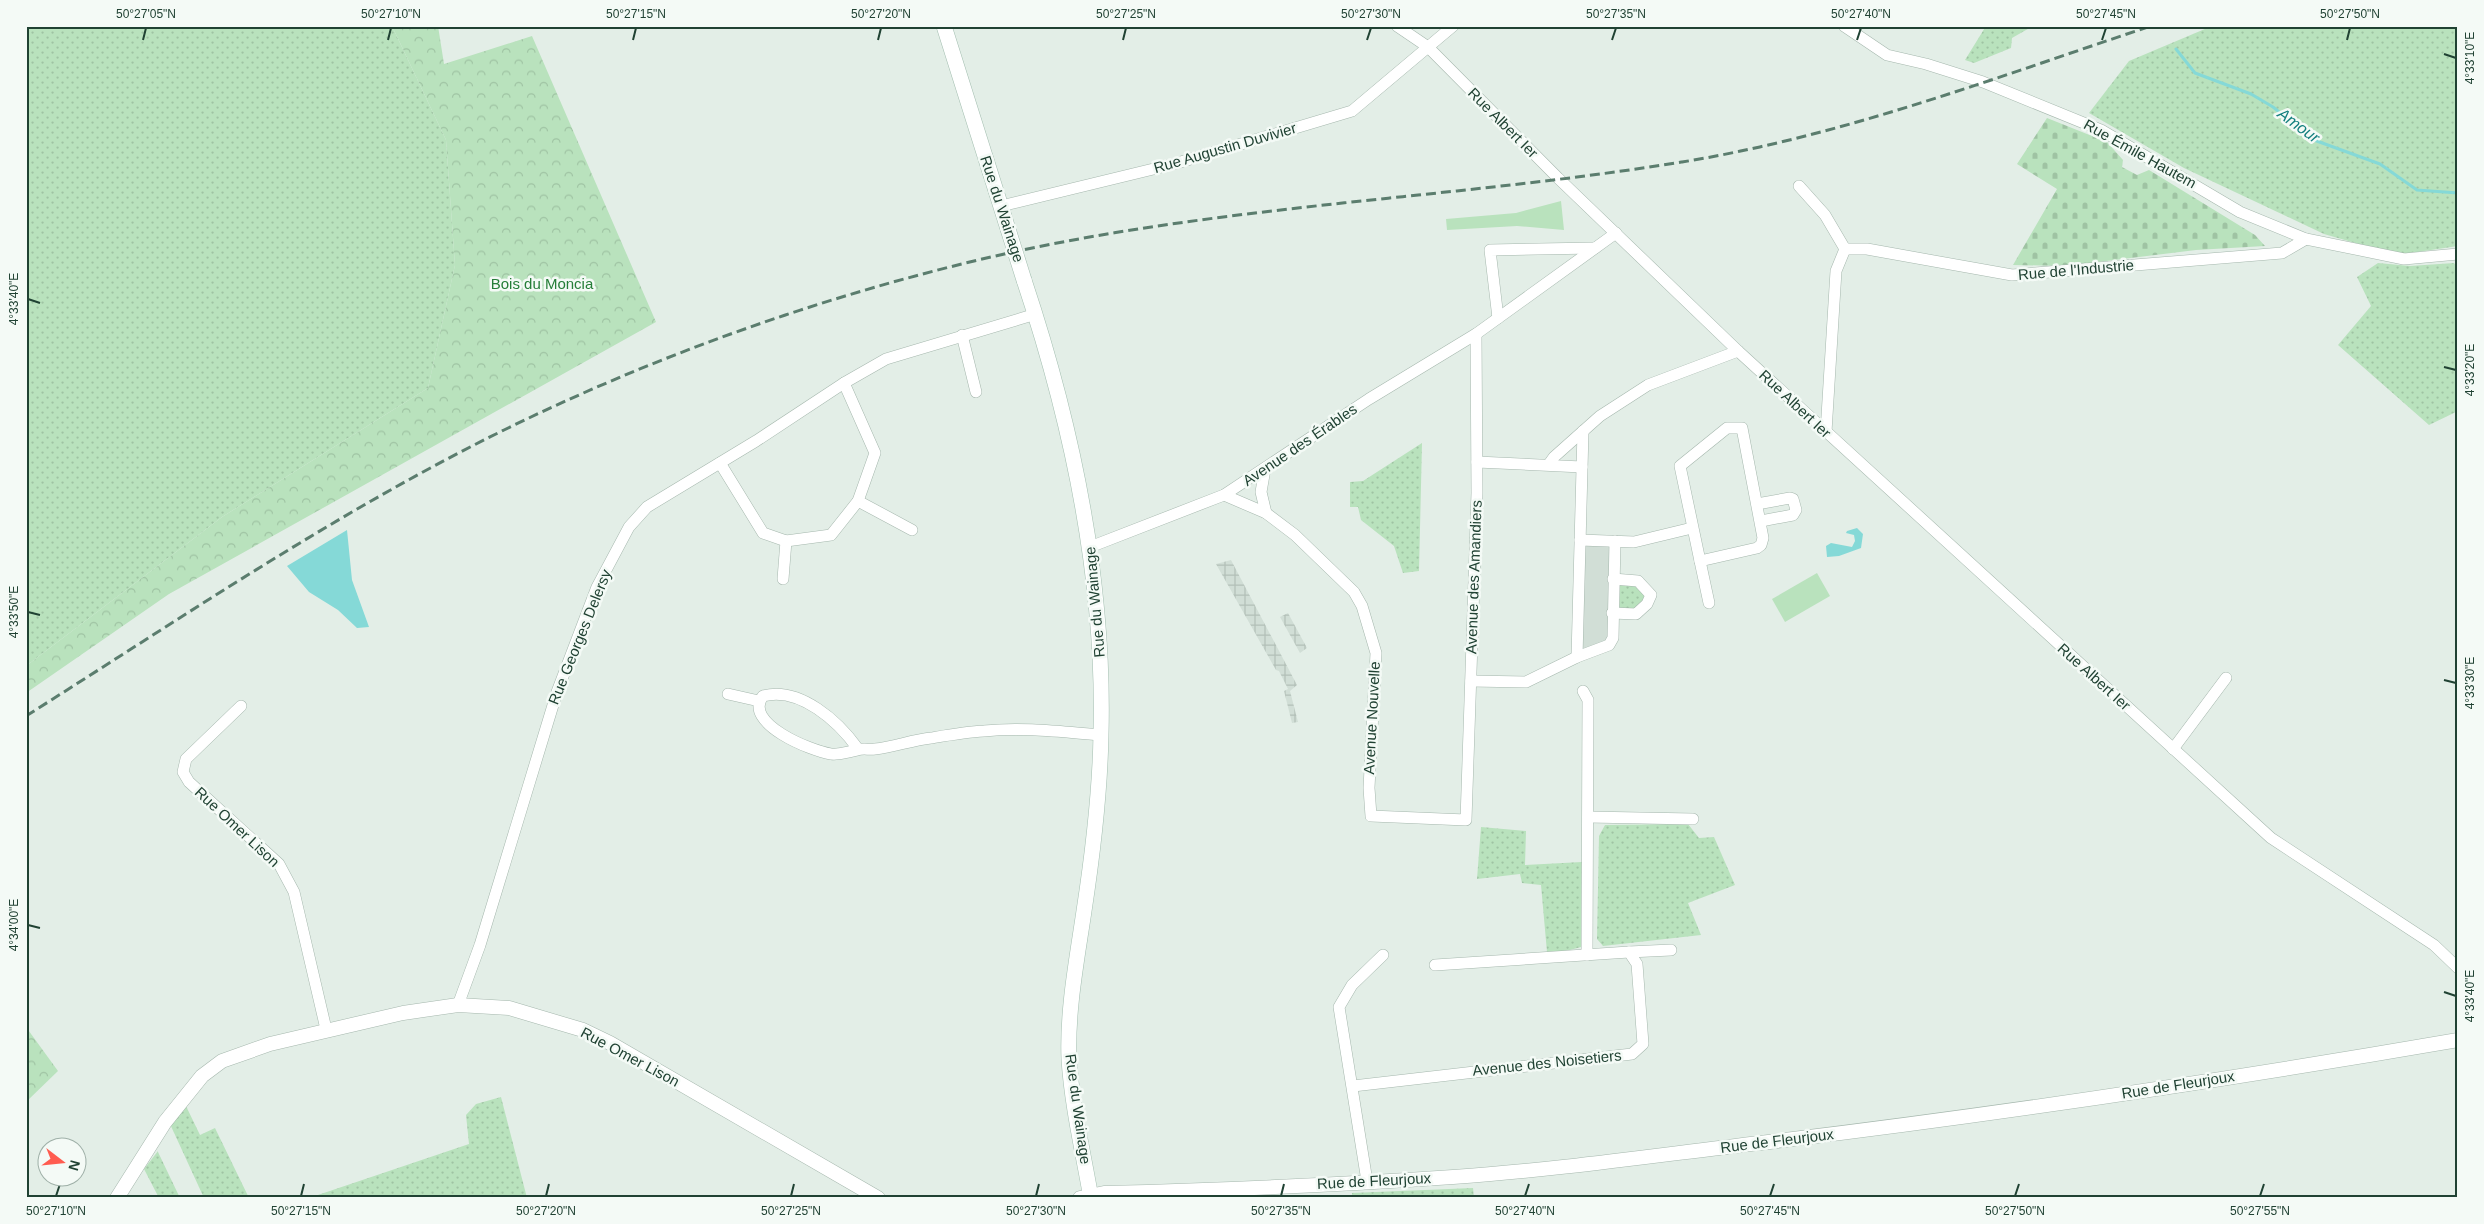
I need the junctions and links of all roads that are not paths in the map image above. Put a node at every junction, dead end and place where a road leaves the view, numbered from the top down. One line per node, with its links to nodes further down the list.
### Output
1 (944, 26): 7 (main road, Rue du Wainage)
2 (1397, 26): 5 (street, Rue Albert Ier)
3 (1453, 26): 5 (street, Rue Augustin Duvivier)
4 (1844, 26): 9 (street, Rue Émile Hautem)
5 (1428, 47): 7 (street, Rue Augustin Duvivier); 8 (street, Rue Albert Ier)
6 (1799, 186): 11 (street)
7 (1001, 206): 13 (main road, Rue du Wainage, bridge)
8 (1616, 233): 10 (street, Avenue des Érables); 17 (street, Rue Albert Ier)
9 (2306, 239): 11 (street, Rue de l'Industrie); 12 (street, Rue Émile Hautem)
10 (1595, 248): 14 (street, Avenue des Érables); 14 (street)
11 (1845, 250): 21 (street)
12 (2458, 254)
13 (1036, 314): 16 (street, Rue Georges Delersy); 37 (main road, Rue du Wainage)
14 (1498, 318): 15 (street, Avenue des Érables)
15 (1476, 334): 22 (street, Avenue des Amandiers); 26 (street, Avenue des Érables)
16 (962, 335): 18 (street, Rue Georges Delersy); 19 (street)
17 (1738, 351): 20 (street); 21 (street, Rue Albert Ier)
18 (844, 383): 23 (street, Rue Georges Delersy); 28 (street)
19 (976, 392)
20 (1583, 431): 24 (street); 25 (street)
21 (1826, 432): 52 (street, Rue Albert Ier)
22 (1477, 462): 24 (street); 45 (street, Avenue des Amandiers)
23 (720, 463): 35 (street); 62 (street, Rue Georges Delersy)
24 (1549, 464): 25 (street)
25 (1582, 467): 34 (street)
26 (1265, 469): 27 (street, Avenue des Érables); 30 (street)
27 (1224, 495): 30 (street, Avenue Nouvelle); 37 (street, Avenue des Érables)
28 (858, 501): 33 (street); 35 (street)
29 (1757, 504): 31 (street); 31 (street); 32 (street)
30 (1266, 513): 55 (street, Avenue Nouvelle)
31 (1761, 521): 38 (street)
32 (1692, 528): 36 (street); 38 (street)
33 (912, 530)
34 (1580, 540): 36 (street); 43 (street)
35 (786, 541): 39 (street)
36 (1615, 541): 40 (street)
37 (1090, 547): 50 (main road, Rue du Wainage)
38 (1700, 561): 41 (street)
39 (783, 579)
40 (1613, 579): 42 (street); 42 (street)
41 (1709, 603)
42 (1612, 613): 43 (street)
43 (1577, 657): 45 (street)
44 (2226, 678): 52 (street)
45 (1471, 681): 55 (street, Avenue des Amandiers)
46 (1583, 691): 53 (street)
47 (728, 694): 48 (street)
48 (759, 701): 51 (street); 51 (street)
49 (241, 706): 63 (street, Rue Omer Lison)
50 (1101, 735): 51 (street); 68 (main road, Rue du Wainage)
51 (858, 749)
52 (2173, 749): 61 (street, Rue Albert Ier)
53 (1588, 817): 54 (street); 59 (street)
54 (1692, 819)
55 (1466, 820)
56 (1671, 950): 57 (street)
57 (1629, 952): 59 (street); 65 (street, Avenue des Noisetiers)
58 (1383, 955): 65 (street)
59 (1587, 955): 60 (street)
60 (1435, 965)
61 (2458, 968)
62 (458, 1005): 63 (street, Rue Omer Lison); 70 (street, Rue Omer Lison)
63 (326, 1029): 69 (street, Rue Omer Lison)
64 (2458, 1040): 66 (street, Rue de Fleurjoux)
65 (1353, 1086): 66 (street)
66 (1367, 1181): 67 (street, Rue de Fleurjoux)
67 (1267, 1193): 68 (street, Rue de Fleurjoux)
68 (1087, 1197)
69 (117, 1198)
70 (878, 1198)

